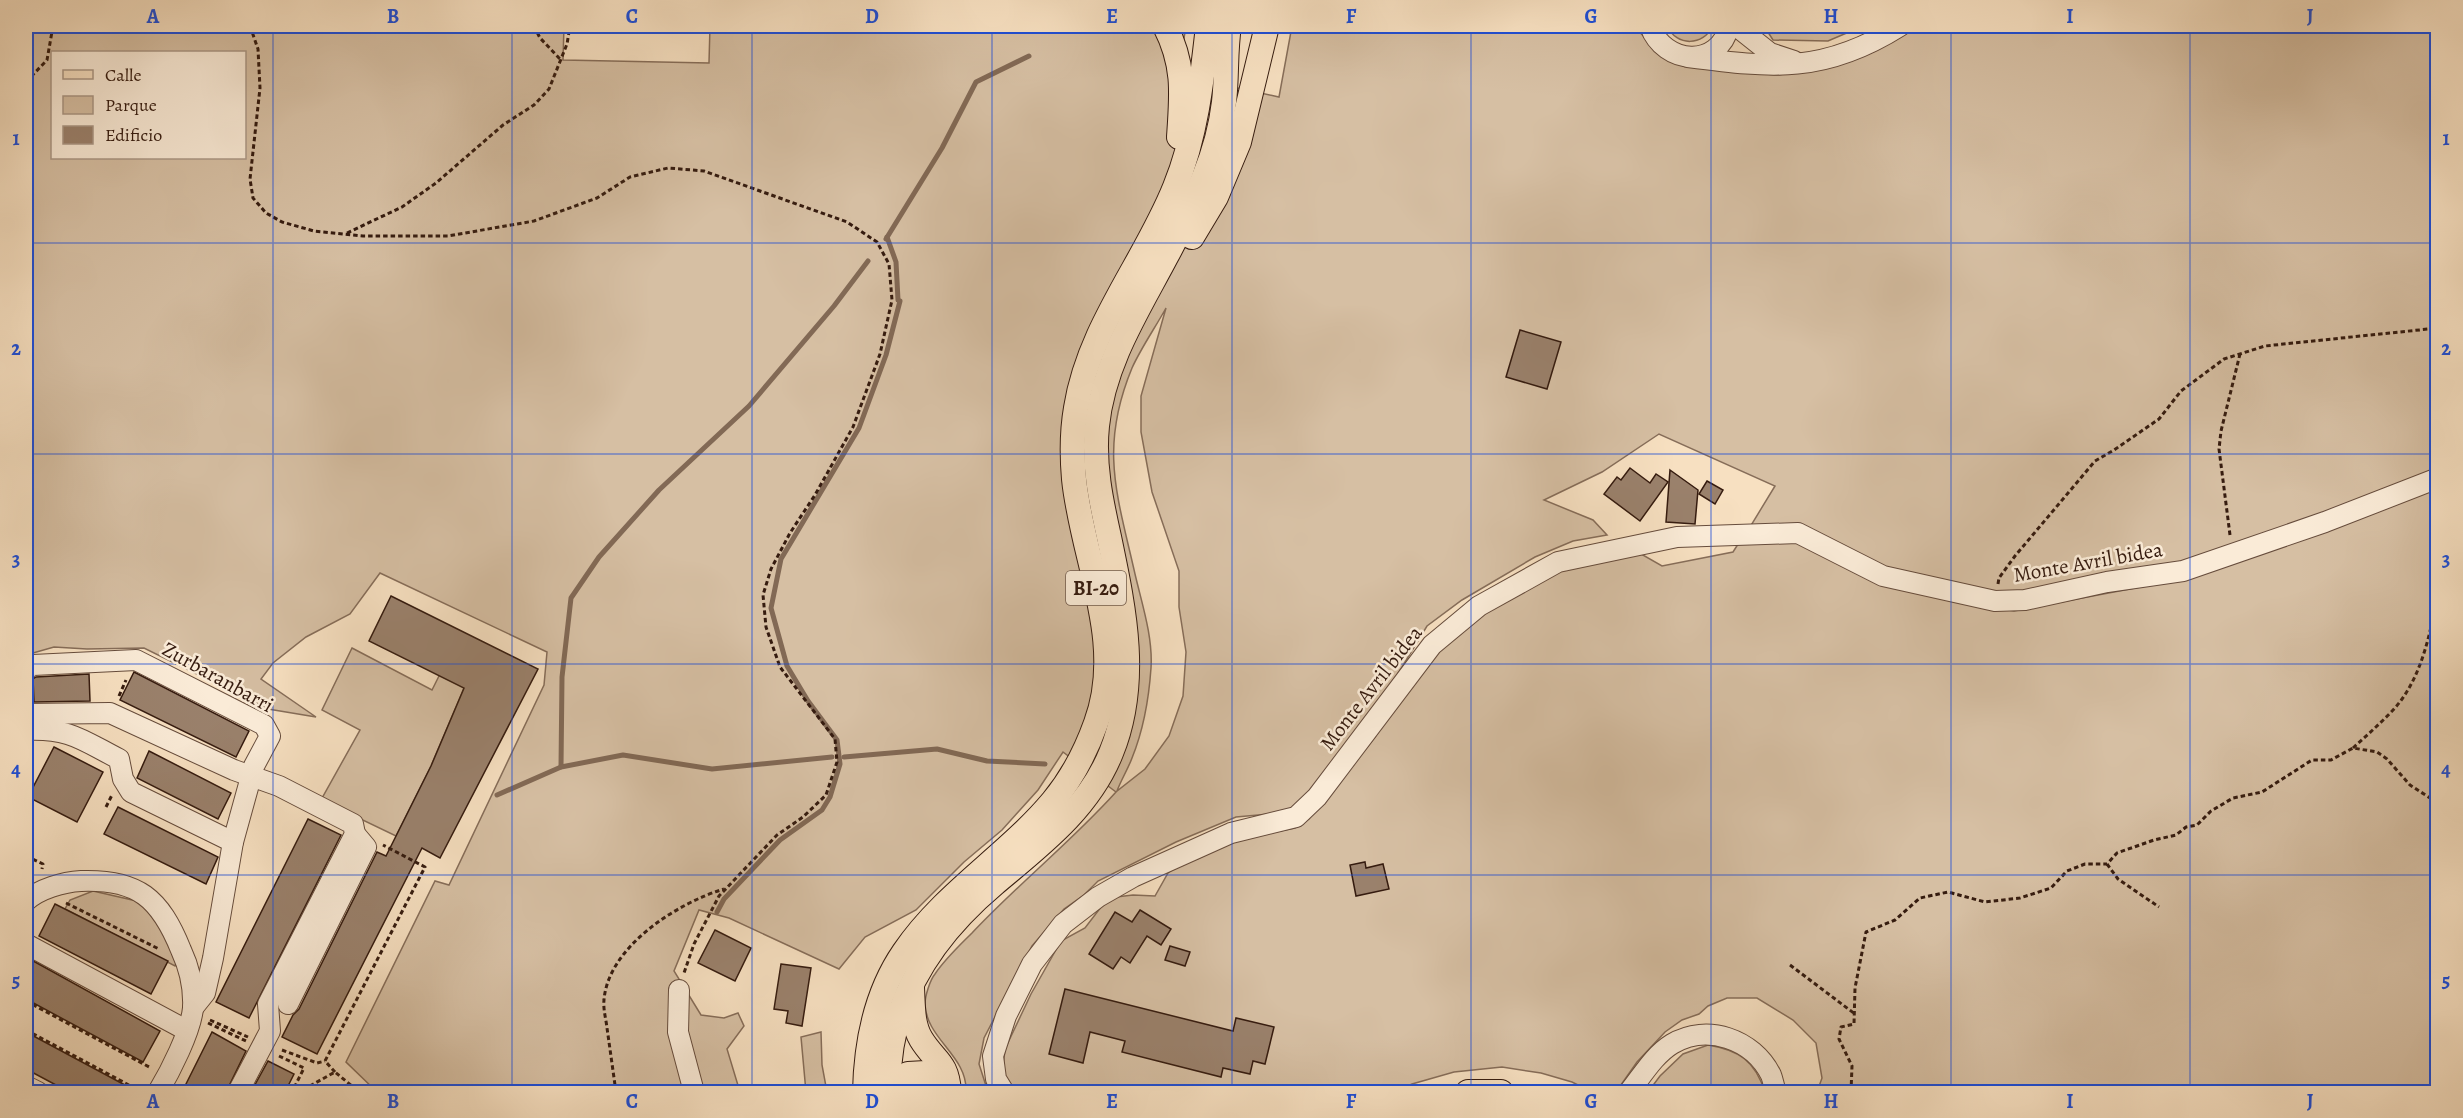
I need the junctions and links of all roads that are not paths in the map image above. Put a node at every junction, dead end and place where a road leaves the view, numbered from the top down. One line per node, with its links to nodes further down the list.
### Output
1 (1165, 26): 11 (main road)
2 (1208, 26): 11 (main road, BI-20)
3 (1229, 26): 12 (main road, BI-20)
4 (1267, 26): 12 (main road)
5 (1650, 26): 9 (street)
6 (1729, 26): 9 (street)
7 (1736, 26): 10 (street)
8 (1900, 26): 10 (street)
9 (1688, 57): 10 (street)
10 (1806, 63)
11 (1157, 224): 31 (main road, BI-20)
12 (1168, 254): 22 (main road, BI-20)
13 (2438, 478): 35 (street, Monte Avril bidea)
14 (26, 669): 17 (street, Zurbaranbarri)
15 (26, 714): 17 (street)
16 (26, 730): 19 (street)
17 (250, 776): 18 (street); 19 (street, Zurbaranbarri)
18 (355, 832): 24 (street); 29 (street)
19 (232, 842): 25 (street, Zurbaranbarri)
20 (34, 896): 25 (street)
21 (26, 944): 25 (street)
22 (912, 984): 26 (main road); 32 (main road, BI-20)
23 (679, 990): 30 (street)
24 (288, 1004)
25 (190, 1018): 28 (street, Zurbaranbarri)
26 (921, 1038): 27 (main road); 34 (main road)
27 (908, 1074): 33 (main road); 34 (main road)
28 (163, 1084)
29 (238, 1092)
30 (694, 1092)
31 (865, 1092)
32 (889, 1092)
33 (894, 1092)
34 (948, 1092)
35 (1004, 1092)
36 (1468, 1092): 37 (main road)
37 (1502, 1092)
38 (1629, 1092): 39 (street)
39 (1776, 1092)

